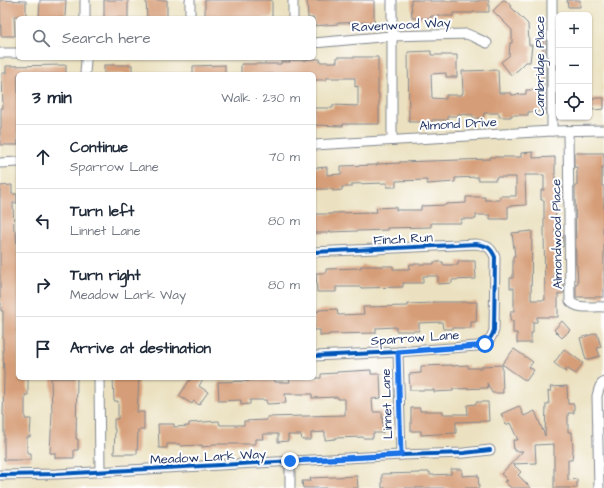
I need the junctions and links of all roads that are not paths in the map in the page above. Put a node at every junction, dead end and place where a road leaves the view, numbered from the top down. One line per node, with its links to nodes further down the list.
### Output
1 (85, 0): 6 (street)
2 (190, 0): 7 (street)
3 (293, 0): 8 (street)
4 (392, 0): 9 (street)
5 (552, 0): 17 (street, Cambridge Place)
6 (85, 16)
7 (190, 16)
8 (293, 16)
9 (391, 36): 10 (street, Ravenwood Way); 11 (street, Ravenwood Way); 19 (street)
10 (316, 43)
11 (487, 43)
12 (0, 53): 13 (street)
13 (16, 53)
14 (86, 60): 15 (street)
15 (86, 72)
16 (604, 130): 18 (street, Almond Drive)
17 (552, 131): 18 (street, Almond Drive); 19 (street, Almond Drive)
18 (568, 131): 25 (street, Almondwood Place)
19 (392, 140): 20 (street, Almond Drive)
20 (316, 145)
21 (16, 162): 22 (street)
22 (0, 163)
23 (491, 250): 24 (street, Finch Run); 26 (street, Sparrow Lane)
24 (316, 252)
25 (604, 307)
26 (398, 352): 27 (street, Sparrow Lane); 31 (street, Linnet Lane)
27 (316, 356)
28 (99, 380): 33 (street)
29 (604, 382): 36 (street)
30 (490, 450): 31 (street, Meadow Lark Way)
31 (401, 455): 32 (street, Meadow Lark Way)
32 (290, 461): 33 (street, Meadow Lark Way); 35 (street)
33 (100, 472): 34 (street, Meadow Lark Way)
34 (0, 475)
35 (290, 488)
36 (599, 488)

